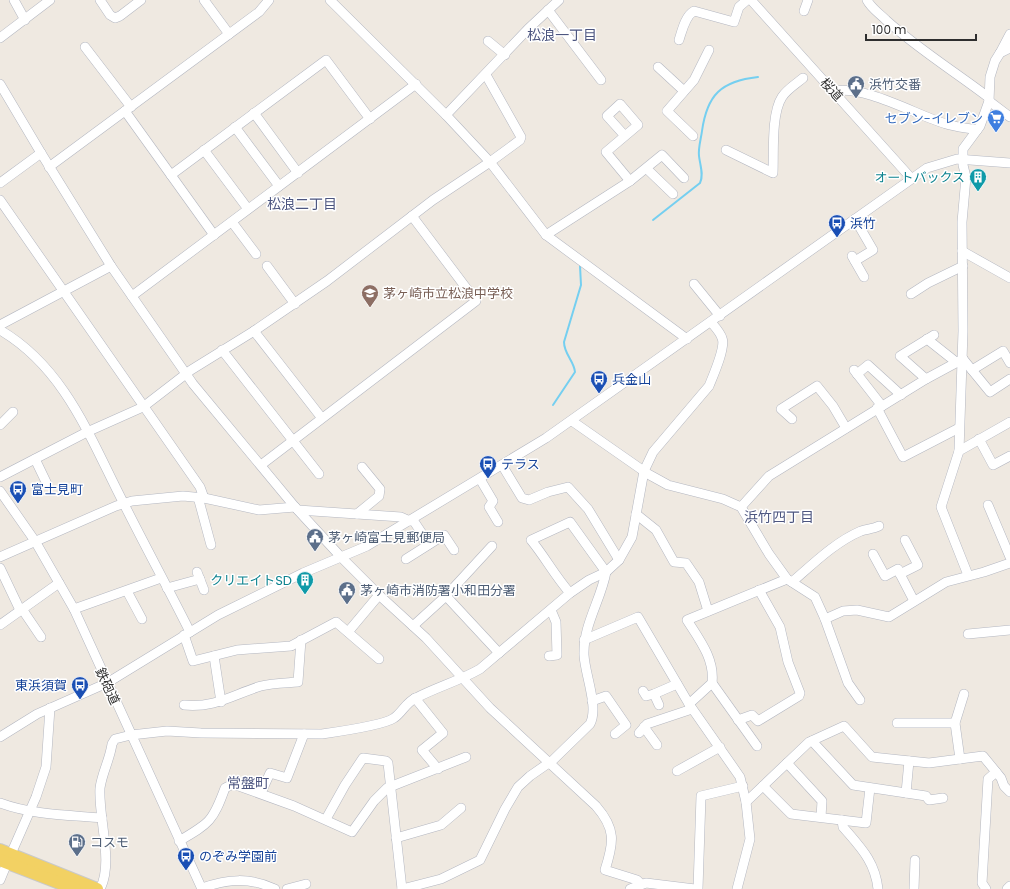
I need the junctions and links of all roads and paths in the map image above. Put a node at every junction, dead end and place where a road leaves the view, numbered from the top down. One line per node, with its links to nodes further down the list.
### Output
1 (14, 0): 15 (street)
2 (50, 0): 15 (street)
3 (100, 0): 4 (street)
4 (141, 0)
5 (204, 0): 16 (street)
6 (269, 0): 16 (street)
7 (330, 0): 31 (street)
8 (559, 0): 13 (street)
9 (747, 0): 19 (street)
10 (751, 0): 33 (street, 桜道)
11 (808, 0): 14 (street)
12 (867, 0): 34 (street)
13 (548, 10): 25 (street); 29 (street)
14 (804, 11)
15 (25, 20): 18 (street)
16 (229, 34): 35 (street)
17 (1010, 34): 24 (street)
18 (0, 38)
19 (679, 40)
20 (488, 41): 25 (street)
21 (85, 47): 35 (street)
22 (1010, 48): 24 (street)
23 (709, 50): 32 (street)
24 (1000, 53): 34 (street)
25 (505, 55): 27 (street)
26 (658, 67): 32 (street)
27 (486, 75): 37 (street); 50 (street)
28 (803, 78): 46 (street)
29 (601, 80)
30 (0, 84): 47 (street)
31 (416, 84): 37 (street); 39 (street)
32 (684, 91): 43 (street)
33 (834, 92): 41 (street); 57 (street, 桜道)
34 (988, 99): 38 (street); 41 (street)
35 (128, 109): 52 (street); 55 (street)
36 (254, 113): 39 (street); 40 (street); 54 (street)
37 (446, 114): 50 (street)
38 (1010, 117)
39 (370, 119): 54 (street)
40 (235, 127): 45 (street); 60 (street)
41 (977, 130): 49 (street)
42 (625, 136): 58 (street)
43 (693, 136)
44 (670, 149): 48 (street)
45 (204, 150): 55 (street); 63 (street)
46 (726, 150)
47 (40, 154): 52 (street); 59 (street)
48 (662, 155): 53 (street); 56 (street)
49 (962, 159): 51 (street); 57 (street); 69 (street)
50 (490, 162): 64 (street); 68 (street)
51 (1010, 164)
52 (49, 167): 71 (street)
53 (647, 169): 58 (street); 61 (street)
54 (298, 173): 60 (street)
55 (171, 175): 67 (street)
56 (684, 178)
57 (911, 178): 65 (street)
58 (630, 181): 68 (street)
59 (0, 183)
60 (280, 186): 63 (street)
61 (673, 194)
62 (0, 200): 77 (street)
63 (248, 210): 66 (street)
64 (412, 216): 80 (street); 98 (street)
65 (855, 219): 74 (street); 81 (street)
66 (232, 222): 67 (street); 70 (street)
67 (214, 235): 79 (street)
68 (546, 235): 86 (street)
69 (962, 251): 73 (street); 75 (street)
70 (256, 254)
71 (111, 266): 77 (street); 79 (street)
72 (267, 266): 80 (street)
73 (963, 266): 78 (street); 88 (street)
74 (864, 277)
75 (1010, 278)
76 (694, 284): 81 (street)
77 (64, 292): 83 (street); 96 (street)
78 (911, 294)
79 (132, 296): 91 (street)
80 (295, 304): 85 (street)
81 (720, 316): 82 (street)
82 (711, 322): 86 (street); 114 (street)
83 (0, 325)
84 (0, 330): 105 (street)
85 (254, 331): 87 (street); 98 (street)
86 (687, 339): 100 (street)
87 (222, 350): 91 (street); 107 (street)
88 (959, 360): 90 (street); 92 (street); 92 (street); 104 (street)
89 (1010, 363): 90 (street)
90 (972, 370): 93 (street)
91 (185, 374): 96 (street); 111 (street)
92 (926, 379): 94 (street)
93 (1010, 380)
94 (901, 395): 95 (street); 95 (street)
95 (879, 407): 103 (street); 104 (street)
96 (143, 408): 105 (street); 120 (street)
97 (13, 412): 102 (street)
98 (321, 418): 107 (street)
99 (792, 419): 103 (street)
100 (572, 421): 112 (street); 114 (street)
101 (1010, 422): 106 (street)
102 (0, 425)
103 (846, 428): 122 (street)
104 (959, 428): 108 (street)
105 (87, 432): 110 (street); 121 (street)
106 (979, 439): 108 (street); 109 (street)
107 (292, 440): 111 (street); 115 (street)
108 (959, 450): 146 (street)
109 (1010, 456)
110 (35, 459): 116 (street); 118 (street)
111 (261, 465): 124 (street)
112 (502, 465): 117 (street); 141 (street)
113 (363, 467): 125 (street)
114 (644, 471): 122 (street); 126 (street)
115 (319, 474)
116 (0, 477)
117 (480, 479): 127 (street); 128 (street)
118 (47, 484)
119 (0, 491): 131 (street, 鉄砲道)
120 (201, 498): 121 (street); 124 (street); 133 (street)
121 (123, 503): 131 (street); 147 (street)
122 (741, 507): 148 (street)
123 (987, 508): 139 (street)
124 (297, 509): 125 (street); 138 (street)
125 (357, 514): 127 (street)
126 (636, 514): 141 (street); 161 (street)
127 (412, 520): 132 (street); 138 (street)
128 (498, 522)
129 (879, 526): 148 (street)
130 (905, 540): 145 (street)
131 (35, 541): 137 (street); 149 (street, 鉄砲道)
132 (429, 544): 135 (street); 140 (street)
133 (211, 545)
134 (492, 546): 156 (street)
135 (454, 550)
136 (873, 554): 145 (street)
137 (0, 557)
138 (341, 557): 155 (street); 168 (street)
139 (1010, 558)
140 (406, 559)
141 (619, 560): 144 (street)
142 (1010, 563): 146 (street)
143 (0, 568): 158 (street)
144 (606, 572): 154 (street); 154 (street); 172 (street)
145 (900, 574): 157 (street)
146 (968, 575): 157 (street)
147 (162, 578): 150 (street); 153 (street)
148 (789, 580): 152 (street); 163 (street)
149 (59, 583): 158 (street); 159 (street, 鉄砲道)
150 (167, 588): 151 (street); 168 (street)
151 (204, 590)
152 (759, 590): 161 (street); 192 (street)
153 (128, 591): 159 (street); 162 (street)
154 (570, 593): 160 (street)
155 (379, 595): 165 (street); 167 (street)
156 (446, 596): 165 (street); 173 (street)
157 (914, 602): 163 (street)
158 (21, 609): 164 (street); 170 (street)
159 (74, 609): 178 (street, 鉄砲道)
160 (551, 610): 173 (street); 175 (street)
161 (708, 611): 179 (street)
162 (142, 619)
163 (825, 619): 185 (street)
164 (0, 625)
165 (413, 626): 177 (street)
166 (1010, 630): 169 (street)
167 (348, 632): 171 (street); 176 (street)
168 (187, 633): 174 (street); 178 (street)
169 (968, 634)
170 (41, 638)
171 (301, 640): 174 (street); 187 (street)
172 (584, 640): 180 (street); 186 (street)
173 (499, 653): 177 (street)
174 (214, 656): 187 (street)
175 (549, 656)
176 (379, 659)
177 (464, 679): 184 (street); 206 (street)
178 (107, 683): 191 (street); 197 (street, 鉄砲道)
179 (712, 683): 190 (street); 192 (street)
180 (677, 684): 182 (street); 190 (street)
181 (643, 691): 182 (street)
182 (654, 694): 189 (street)
183 (964, 694): 194 (street)
184 (415, 698): 195 (street); 208 (street)
185 (860, 700)
186 (592, 701): 196 (street); 206 (street)
187 (221, 702): 188 (street)
188 (184, 705)
189 (659, 705)
190 (691, 707): 200 (street); 202 (street)
191 (50, 708): 198 (street); 222 (street)
192 (738, 720): 201 (street)
193 (897, 723): 194 (street)
194 (955, 723): 204 (street)
195 (304, 734): 197 (street); 216 (street)
196 (615, 734)
197 (131, 735): 224 (street); 228 (street, 鉄砲道)
198 (0, 736)
199 (812, 741): 205 (street); 207 (street); 214 (street)
200 (657, 745)
201 (757, 746)
202 (720, 747): 209 (street); 211 (street)
203 (466, 757): 208 (street)
204 (960, 759): 205 (street); 210 (street)
205 (910, 761): 217 (street)
206 (550, 762): 233 (street); 241 (street)
207 (787, 763): 212 (street); 223 (street)
208 (438, 769): 213 (street)
209 (677, 771)
210 (996, 772): 215 (street); 247 (street)
211 (744, 786): 219 (street); 243 (street)
212 (763, 786): 219 (street); 223 (street)
213 (390, 787): 225 (street); 225 (street); 227 (street)
214 (870, 788): 217 (street); 226 (street)
215 (1010, 792)
216 (261, 793): 225 (street); 228 (street)
217 (906, 793): 218 (street)
218 (943, 798)
219 (746, 802): 244 (street)
220 (0, 803): 222 (street)
221 (461, 808): 227 (street)
222 (30, 811): 224 (street); 229 (street)
223 (821, 817): 226 (street)
224 (102, 818): 238 (street)
225 (326, 819)
226 (842, 820): 245 (street)
227 (396, 838): 241 (street)
228 (180, 841): 236 (street, 鉄砲道)
229 (4, 857): 231 (street); 237 (main road); 238 (main road)
230 (915, 860): 246 (street)
231 (0, 880)
232 (306, 884): 240 (street)
233 (641, 884): 242 (street); 243 (street)
234 (249, 885): 236 (street); 239 (street)
235 (1010, 886): 248 (street)
236 (202, 888)
237 (75, 889)
238 (98, 889)
239 (275, 889)
240 (287, 889)
241 (402, 889)
242 (630, 889)
243 (696, 889)
244 (737, 889)
245 (878, 889)
246 (914, 889)
247 (986, 889)
248 (1007, 889)

